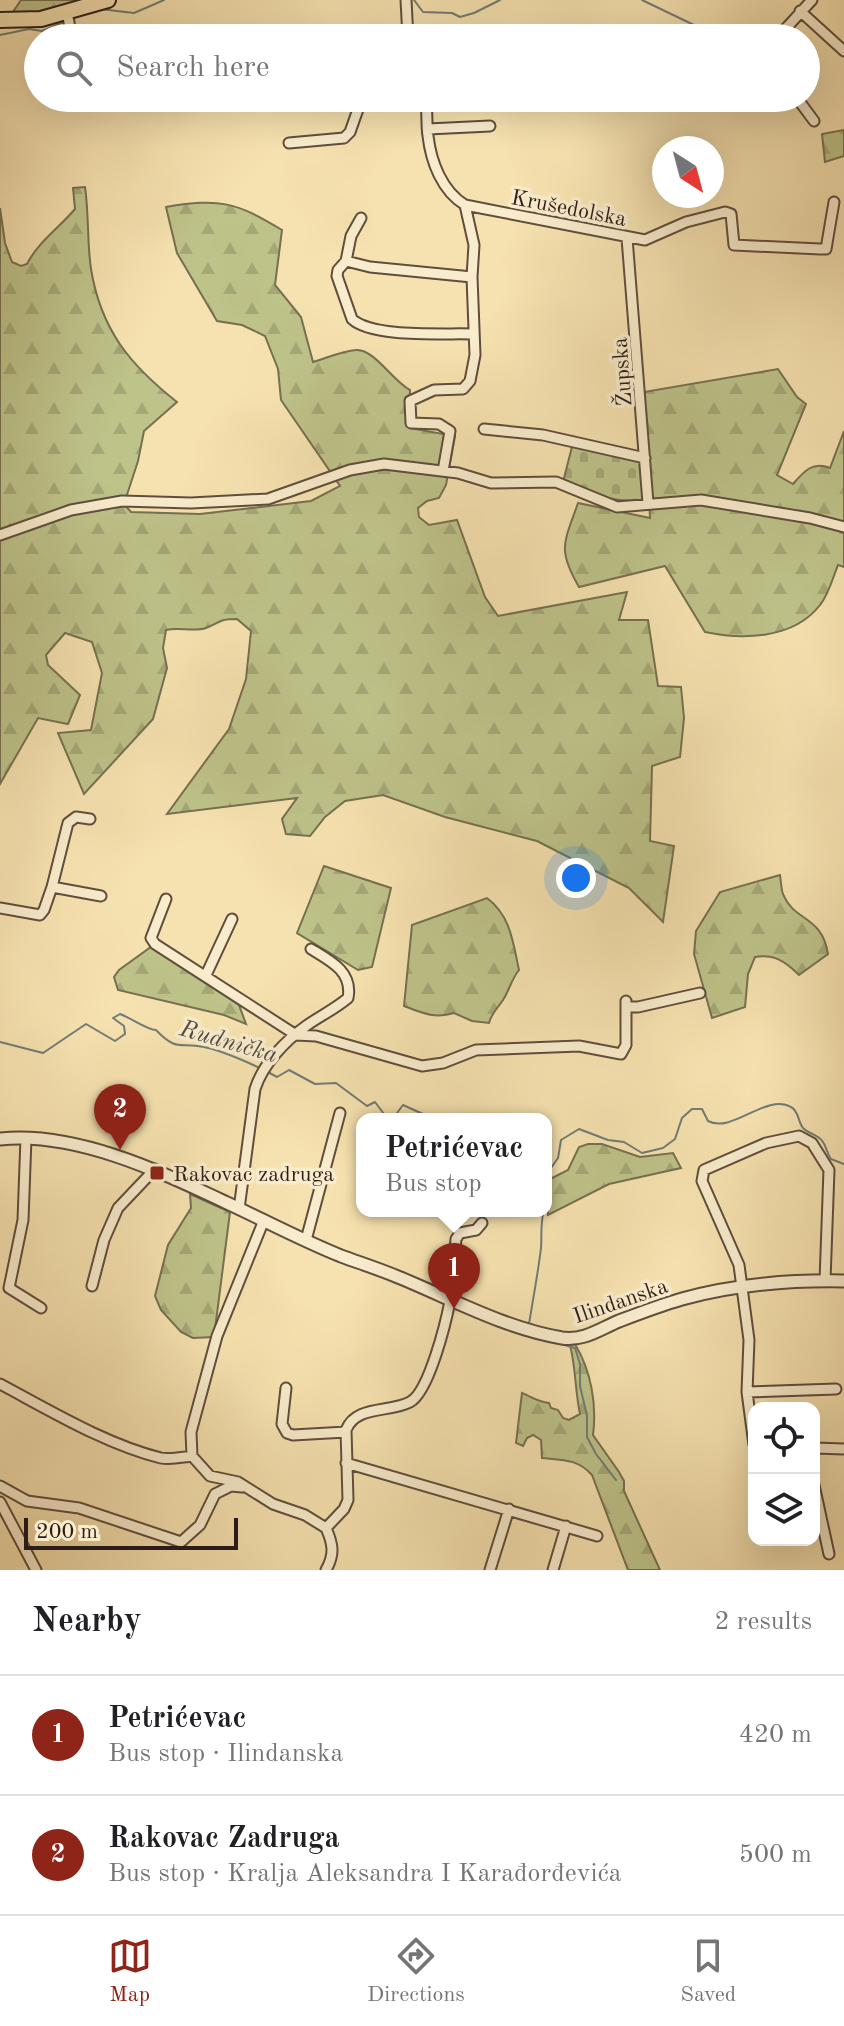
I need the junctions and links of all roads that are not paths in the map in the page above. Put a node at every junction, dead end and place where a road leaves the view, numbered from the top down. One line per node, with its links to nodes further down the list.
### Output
1 (108, 0): 5 (main road)
2 (406, 0): 8 (street)
3 (812, 0): 4 (street)
4 (800, 11): 9 (street); 10 (street)
5 (68, 17): 6 (main road); 7 (street)
6 (0, 20)
7 (69, 24)
8 (407, 24)
9 (789, 24)
10 (814, 24)
11 (820, 29): 12 (street)
12 (844, 51)
13 (357, 112): 19 (street)
14 (426, 112): 18 (street)
15 (807, 112): 16 (street)
16 (814, 121)
17 (490, 126): 18 (street)
18 (428, 129): 21 (street)
19 (289, 143)
20 (834, 202): 23 (street, Krušedolska)
21 (465, 205): 23 (street, Krušedolska); 25 (street)
22 (361, 218): 24 (street)
23 (627, 238): 28 (street, Župska)
24 (346, 261): 25 (street); 26 (street)
25 (472, 277): 26 (street)
26 (473, 334): 29 (street)
27 (484, 429): 28 (street)
28 (645, 458): 30 (street, Župska)
29 (443, 471): 30 (street); 32 (street)
30 (648, 503): 31 (street)
31 (844, 527)
32 (0, 535)
33 (90, 819): 34 (street)
34 (52, 887): 35 (street); 37 (street)
35 (101, 896)
36 (166, 899): 40 (street)
37 (0, 908)
38 (232, 919): 40 (street)
39 (311, 949): 42 (street)
40 (206, 975): 42 (street)
41 (700, 993): 42 (street)
42 (296, 1035): 47 (street)
43 (340, 1113): 50 (street)
44 (26, 1138): 45 (street, Ilindanska); 46 (street, Ilindanska); 56 (street)
45 (0, 1139)
46 (155, 1169): 47 (street, Ilindanska); 53 (street)
47 (239, 1209): 48 (street, Ilindanska)
48 (264, 1220): 50 (street, Ilindanska); 65 (street)
49 (482, 1223): 55 (street)
50 (306, 1240): 55 (street, Ilindanska)
51 (825, 1281): 52 (street, Ilindanska); 54 (street, Ilindanska); 54 (street)
52 (844, 1281)
53 (92, 1286)
54 (740, 1286): 55 (street, Ilindanska); 60 (street)
55 (450, 1302): 62 (street)
56 (41, 1308)
57 (0, 1384): 65 (street)
58 (286, 1388): 62 (street)
59 (836, 1389): 60 (street)
60 (747, 1392): 61 (street)
61 (748, 1402)
62 (346, 1432): 66 (street)
63 (820, 1448): 64 (street)
64 (844, 1449)
65 (192, 1456): 68 (street)
66 (346, 1463): 70 (street); 73 (street)
67 (0, 1486): 68 (street)
68 (246, 1487): 73 (street)
69 (0, 1502): 76 (street)
70 (509, 1509): 72 (street); 78 (street)
71 (820, 1513): 75 (street)
72 (566, 1526): 74 (street); 79 (street)
73 (326, 1528): 77 (street)
74 (597, 1536)
75 (829, 1554)
76 (36, 1570)
77 (326, 1570)
78 (490, 1570)
79 (553, 1570)

